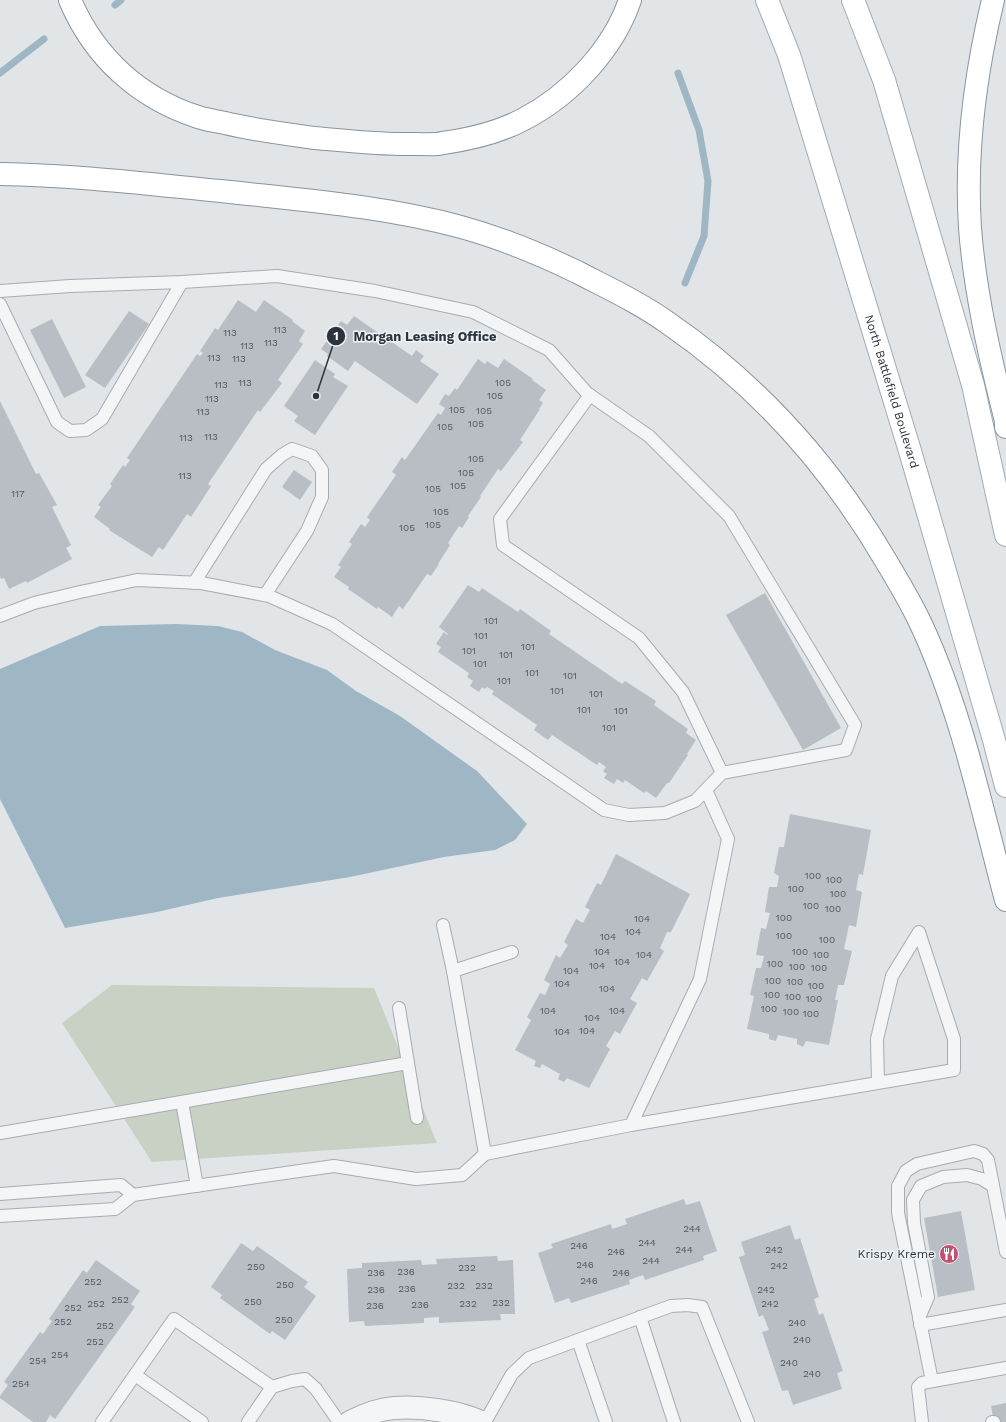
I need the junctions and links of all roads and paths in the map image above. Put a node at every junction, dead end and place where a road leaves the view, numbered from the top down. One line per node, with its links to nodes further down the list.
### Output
1 (70, 0): 2 (main road)
2 (630, 0)
3 (767, 0): 16 (main road, North Battlefield Boulevard)
4 (853, 0): 12 (main road)
5 (993, 0): 11 (main road)
6 (0, 174): 20 (main road)
7 (182, 282): 8 (lane); 9 (lane); 10 (lane)
8 (0, 291)
9 (0, 304)
10 (590, 395): 17 (lane); 17 (lane)
11 (1006, 427)
12 (1006, 536)
13 (194, 583): 14 (lane); 14 (lane); 15 (lane)
14 (265, 595): 19 (lane)
15 (0, 616)
16 (1000, 748): 18 (main road, North Battlefield Boulevard)
17 (722, 773): 19 (lane)
18 (1006, 786)
19 (706, 790): 29 (lane)
20 (1006, 900)
21 (443, 925): 23 (lane)
22 (512, 952): 23 (lane)
23 (453, 971): 31 (lane)
24 (399, 1008): 25 (lane)
25 (408, 1063): 27 (lane); 28 (lane)
26 (878, 1083): 26 (lane); 29 (lane)
27 (182, 1102): 30 (lane); 32 (lane)
28 (417, 1118)
29 (631, 1125): 31 (lane)
30 (0, 1133)
31 (485, 1154): 32 (lane)
32 (197, 1186): 35 (lane)
33 (993, 1186): 37 (lane); 40 (lane); 40 (lane)
34 (0, 1194): 35 (lane)
35 (133, 1195): 36 (lane)
36 (0, 1216)
37 (1006, 1252)
38 (1006, 1310): 40 (lane)
39 (640, 1317): 41 (lane); 54 (lane); 55 (lane)
40 (920, 1321): 44 (lane)
41 (578, 1340): 52 (lane); 53 (lane)
42 (1006, 1368): 44 (lane)
43 (135, 1375): 45 (lane); 46 (lane); 47 (lane)
44 (932, 1381): 56 (lane)
45 (272, 1387): 48 (lane); 49 (lane)
46 (102, 1422)
47 (202, 1422)
48 (248, 1422)
49 (339, 1422)
50 (350, 1422): 51 (street)
51 (481, 1422)
52 (485, 1422)
53 (606, 1422)
54 (674, 1422)
55 (748, 1422)
56 (922, 1422)

